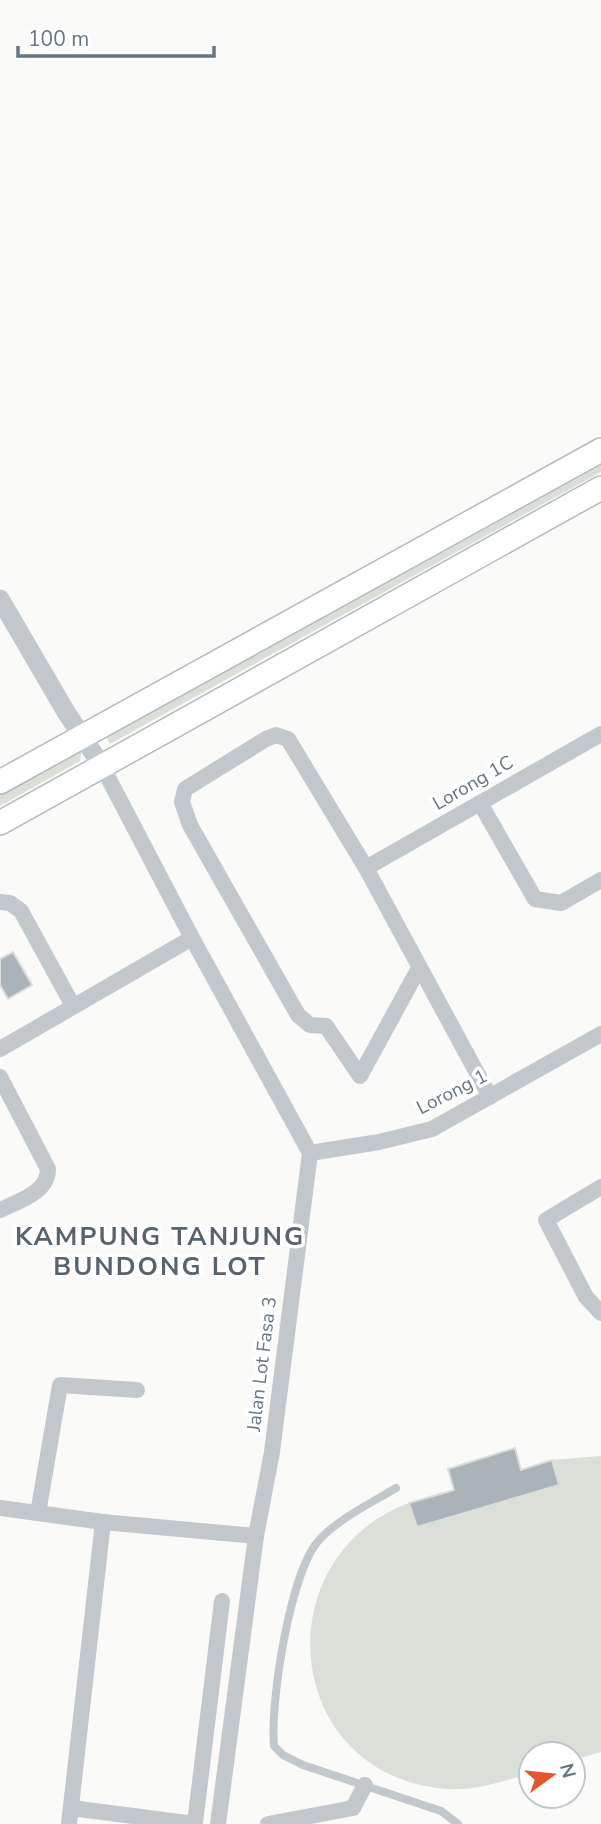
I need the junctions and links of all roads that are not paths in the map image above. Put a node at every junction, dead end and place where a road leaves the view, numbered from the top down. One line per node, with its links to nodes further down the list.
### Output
1 (601, 450): 5 (main road)
2 (601, 488): 6 (main road)
3 (0, 599): 5 (street)
4 (601, 734): 8 (street, Lorong 1C)
5 (84, 735): 6 (street); 7 (main road)
6 (102, 766): 9 (main road); 13 (street)
7 (0, 782)
8 (480, 803): 10 (street, Lorong 1C); 11 (street)
9 (0, 823)
10 (366, 868): 14 (street); 14 (street)
11 (601, 880)
12 (0, 902): 15 (street)
13 (192, 938): 15 (street); 20 (street)
14 (419, 968): 19 (street)
15 (73, 1006): 17 (street)
16 (601, 1034): 19 (street, Lorong 1)
17 (0, 1049)
18 (0, 1077): 22 (street)
19 (490, 1097): 20 (street, Lorong 1)
20 (310, 1153): 29 (street, Jalan Lot Fasa 3)
21 (601, 1187): 23 (street)
22 (0, 1210)
23 (601, 1314)
24 (137, 1390): 27 (street)
25 (396, 1488): 31 (lane)
26 (0, 1508): 27 (street)
27 (38, 1513): 28 (street)
28 (103, 1522): 29 (street); 32 (street)
29 (256, 1536): 34 (street, Jalan Lot Fasa 3)
30 (222, 1601): 33 (street)
31 (365, 1785): 35 (street); 36 (lane)
32 (70, 1816): 33 (street)
33 (195, 1823)
34 (218, 1824)
35 (268, 1824)
36 (458, 1824)

